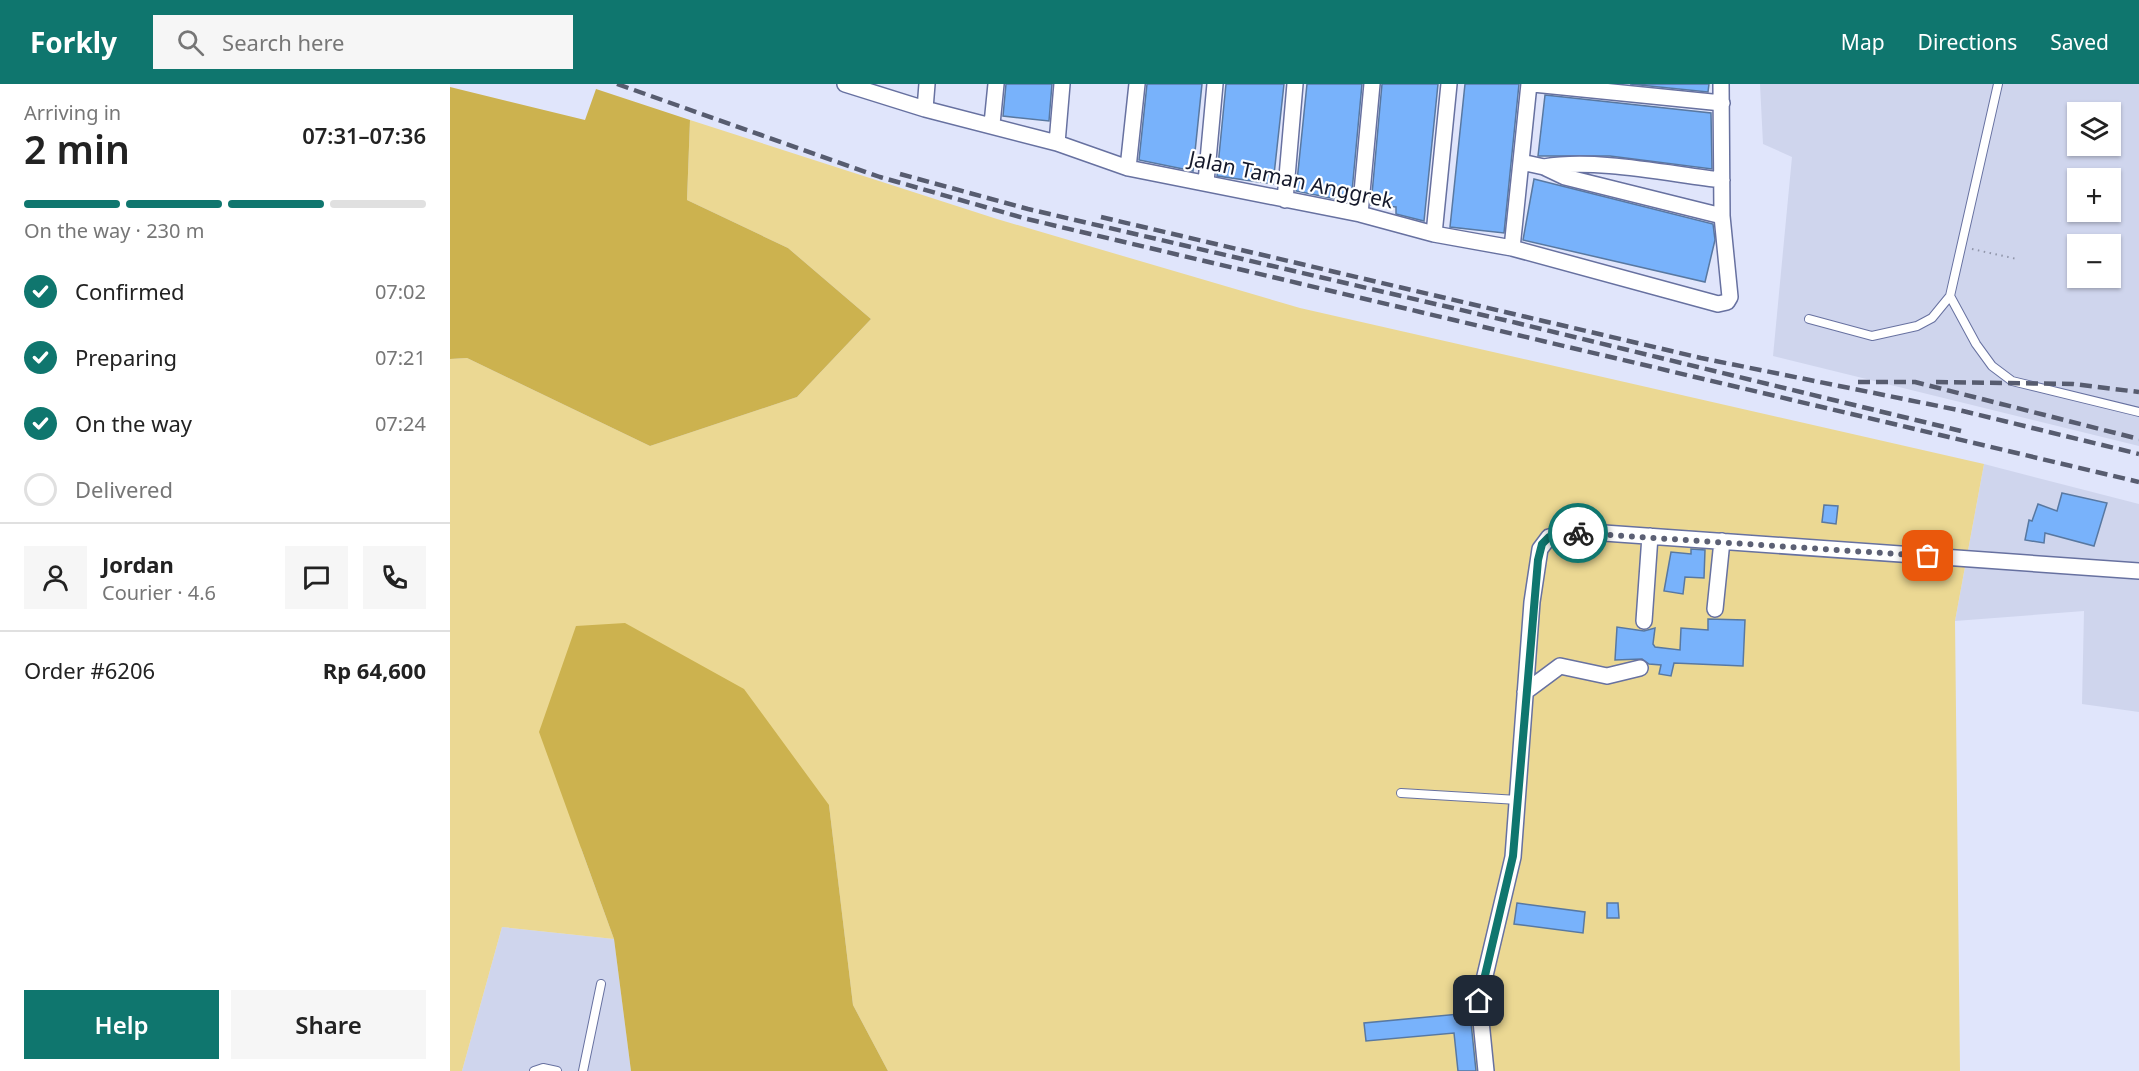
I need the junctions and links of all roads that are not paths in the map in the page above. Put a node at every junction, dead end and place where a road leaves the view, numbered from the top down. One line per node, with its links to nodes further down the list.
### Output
1 (927, 84): 14 (street)
2 (996, 84): 15 (street)
3 (1062, 84): 16 (street)
4 (1137, 84): 19 (street)
5 (1215, 84): 21 (street)
6 (1295, 84): 22 (street)
7 (1372, 84): 23 (street)
8 (1449, 84): 25 (street)
9 (1531, 84): 13 (street); 17 (street)
10 (1720, 84): 13 (street)
11 (1998, 84): 27 (lane)
12 (853, 85): 14 (street, Jalan Taman Anggrek)
13 (1722, 103): 20 (street)
14 (925, 109): 15 (street, Jalan Taman Anggrek)
15 (992, 124): 16 (street, Jalan Taman Anggrek)
16 (1057, 143): 19 (street, Jalan Taman Anggrek)
17 (1521, 162): 18 (street); 26 (street)
18 (1544, 167): 20 (street); 24 (street)
19 (1128, 168): 21 (street, Jalan Taman Anggrek)
20 (1722, 180): 24 (street)
21 (1206, 182): 22 (street, Jalan Taman Anggrek)
22 (1285, 200): 23 (street, Jalan Taman Anggrek)
23 (1360, 214): 25 (street, Jalan Taman Anggrek)
24 (1722, 216): 26 (street, Jalan Taman Anggrek)
25 (1434, 234): 26 (street, Jalan Taman Anggrek)
26 (1512, 248)
27 (1950, 296): 28 (lane); 29 (lane)
28 (1809, 319)
29 (2139, 412)
30 (1650, 536): 31 (street); 34 (street); 36 (street)
31 (1722, 541): 32 (street); 33 (street)
32 (2139, 571)
33 (1715, 609)
34 (1644, 621)
35 (1640, 668): 36 (street)
36 (1525, 692): 38 (street)
37 (1401, 793): 38 (lane)
38 (1518, 800): 43 (street)
39 (601, 984): 42 (lane)
40 (534, 1071): 41 (lane)
41 (557, 1071)
42 (583, 1071)
43 (1486, 1071)

